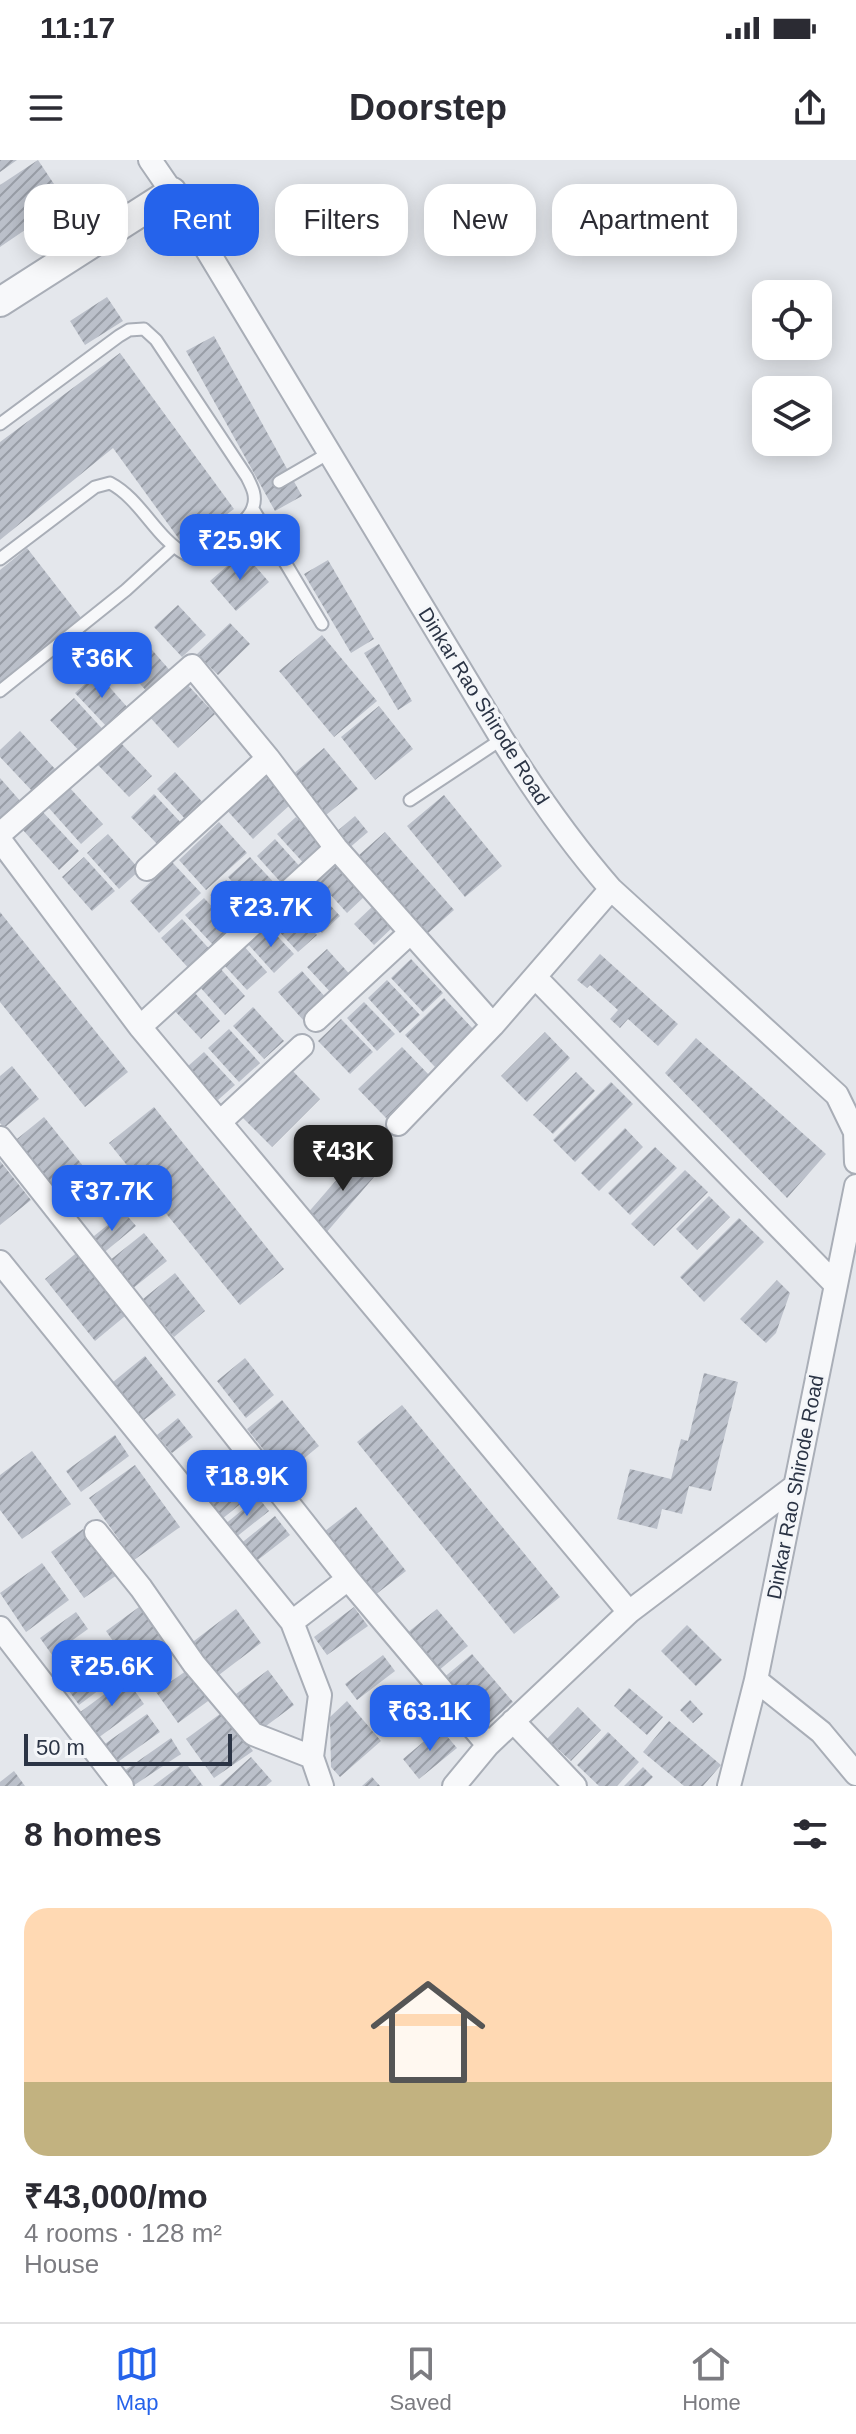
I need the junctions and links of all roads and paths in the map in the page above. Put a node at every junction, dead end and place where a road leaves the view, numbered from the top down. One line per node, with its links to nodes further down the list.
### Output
1 (150, 160): 2 (street, Dinkar Rao Shirode Road)
2 (166, 184)
3 (144, 210): 5 (street)
4 (210, 256): 7 (street, Dinkar Rao Shirode Road)
5 (0, 302)
6 (0, 424): 9 (lane)
7 (329, 453): 8 (lane); 14 (street, Dinkar Rao Shirode Road)
8 (279, 482)
9 (253, 509): 10 (lane); 12 (lane)
10 (173, 547): 11 (lane); 13 (lane)
11 (0, 559)
12 (322, 624)
13 (0, 691)
14 (502, 739): 16 (lane); 20 (street, Dinkar Rao Shirode Road)
15 (268, 758): 17 (street); 18 (street); 19 (street)
16 (410, 800)
17 (0, 837): 25 (street)
18 (336, 848): 21 (street); 25 (street)
19 (147, 869)
20 (611, 889): 22 (street); 30 (street, Dinkar Rao Shirode Road)
21 (410, 933): 23 (street); 24 (street)
22 (535, 977): 24 (street); 33 (street)
23 (316, 1020)
24 (493, 1025): 28 (street)
25 (140, 1027): 27 (street)
26 (302, 1046): 27 (street)
27 (220, 1122): 37 (street)
28 (398, 1124)
29 (0, 1138): 36 (street)
30 (856, 1162)
31 (856, 1186): 33 (street, Dinkar Rao Shirode Road)
32 (0, 1262): 38 (street)
33 (836, 1285): 34 (street, Dinkar Rao Shirode Road)
34 (795, 1486): 37 (street); 40 (street, Dinkar Rao Shirode Road)
35 (96, 1532): 43 (street)
36 (348, 1579): 38 (street); 42 (street)
37 (629, 1612): 41 (street)
38 (292, 1622): 43 (street)
39 (0, 1628): 45 (street)
40 (756, 1680): 44 (street); 49 (street, Dinkar Rao Shirode Road)
41 (513, 1721): 42 (street); 48 (street)
42 (488, 1745): 47 (street)
43 (312, 1757): 46 (street)
44 (856, 1774)
45 (122, 1786)
46 (322, 1786)
47 (454, 1786)
48 (575, 1786)
49 (729, 1786)

